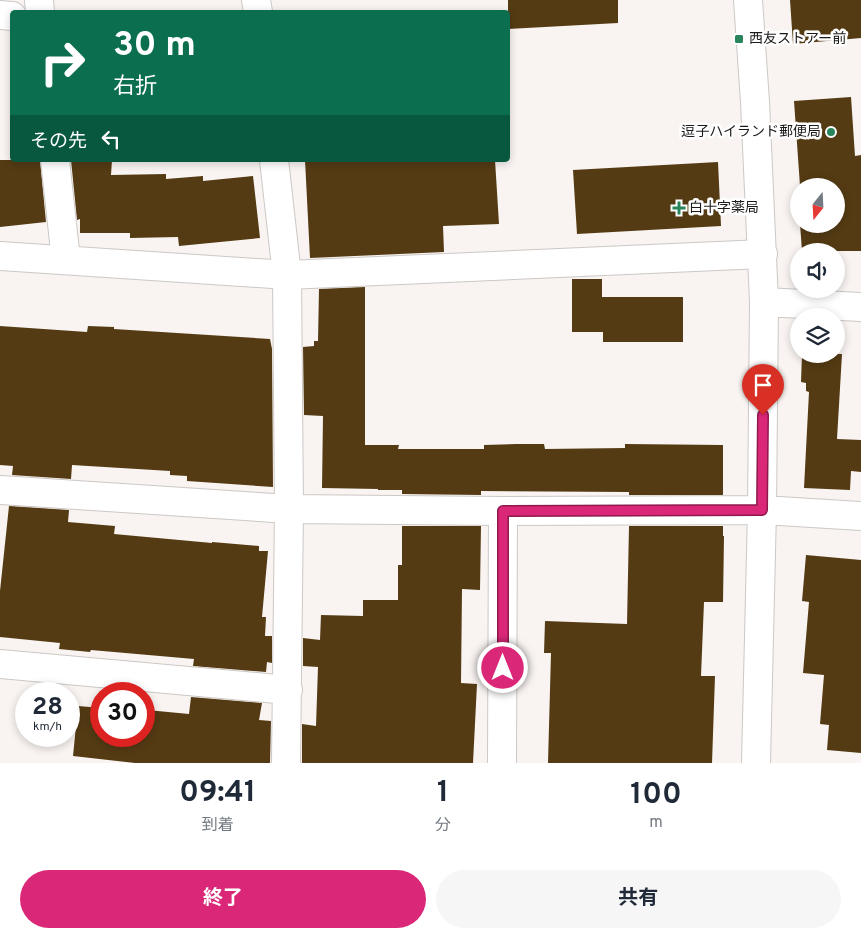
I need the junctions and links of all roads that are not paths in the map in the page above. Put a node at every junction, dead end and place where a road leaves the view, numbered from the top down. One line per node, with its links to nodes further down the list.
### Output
1 (748, 0): 4 (street)
2 (55, 162): 6 (street)
3 (274, 162): 7 (street)
4 (763, 254): 7 (street); 8 (street)
5 (0, 256): 6 (street)
6 (66, 260): 7 (street)
7 (287, 275): 11 (street)
8 (764, 302): 9 (street); 12 (street)
9 (861, 307)
10 (0, 490): 11 (street)
11 (290, 509): 13 (street); 16 (street)
12 (762, 510): 13 (street); 14 (street); 19 (street)
13 (503, 511): 18 (street)
14 (861, 516)
15 (0, 664): 16 (street)
16 (288, 690): 17 (street)
17 (286, 763)
18 (502, 763)
19 (756, 763)

